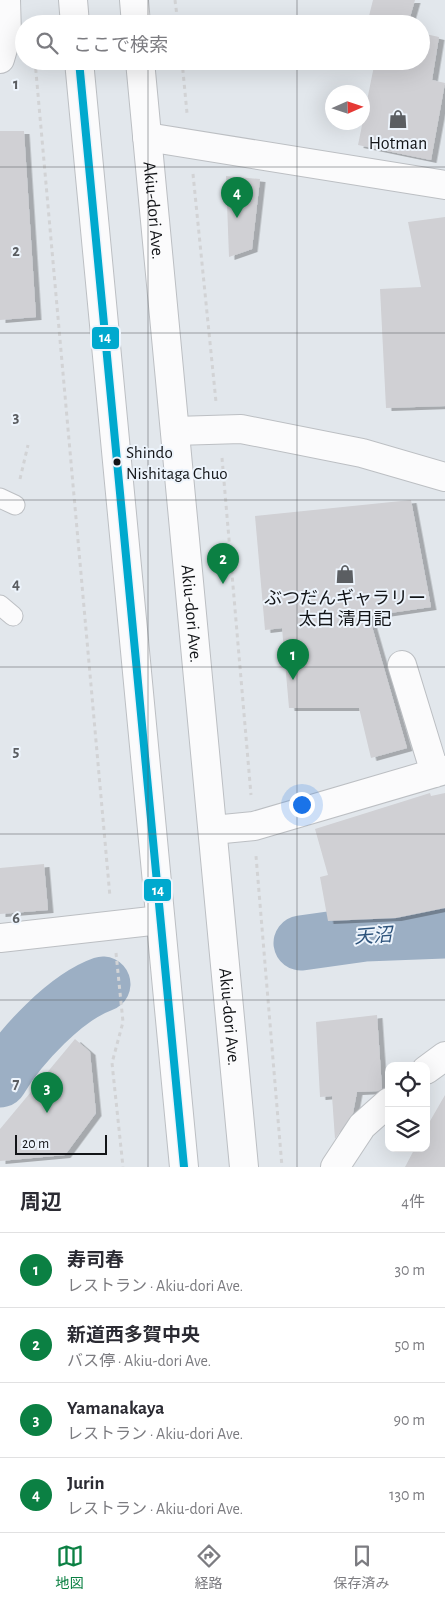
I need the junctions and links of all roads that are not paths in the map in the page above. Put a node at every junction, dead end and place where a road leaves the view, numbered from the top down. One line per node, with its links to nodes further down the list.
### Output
1 (6, 0): 6 (main road)
2 (73, 0): 4 (main road)
3 (134, 0): 5 (main road)
4 (74, 15)
5 (135, 15)
6 (0, 59)
7 (80, 70): 16 (main road)
8 (141, 70): 9 (main road, Akiu-dori Ave.)
9 (147, 137): 10 (main road); 11 (main road, Akiu-dori Ave.)
10 (445, 186)
11 (175, 431): 12 (main road); 15 (main road, Akiu-dori Ave.)
12 (445, 477)
13 (402, 665): 14 (main road)
14 (440, 771): 15 (main road)
15 (213, 830): 22 (main road, Akiu-dori Ave.)
16 (160, 920): 17 (main road); 21 (main road)
17 (0, 938)
18 (445, 1056): 19 (main road)
19 (430, 1067)
20 (385, 1106): 23 (main road)
21 (184, 1167)
22 (244, 1167)
23 (335, 1167)

